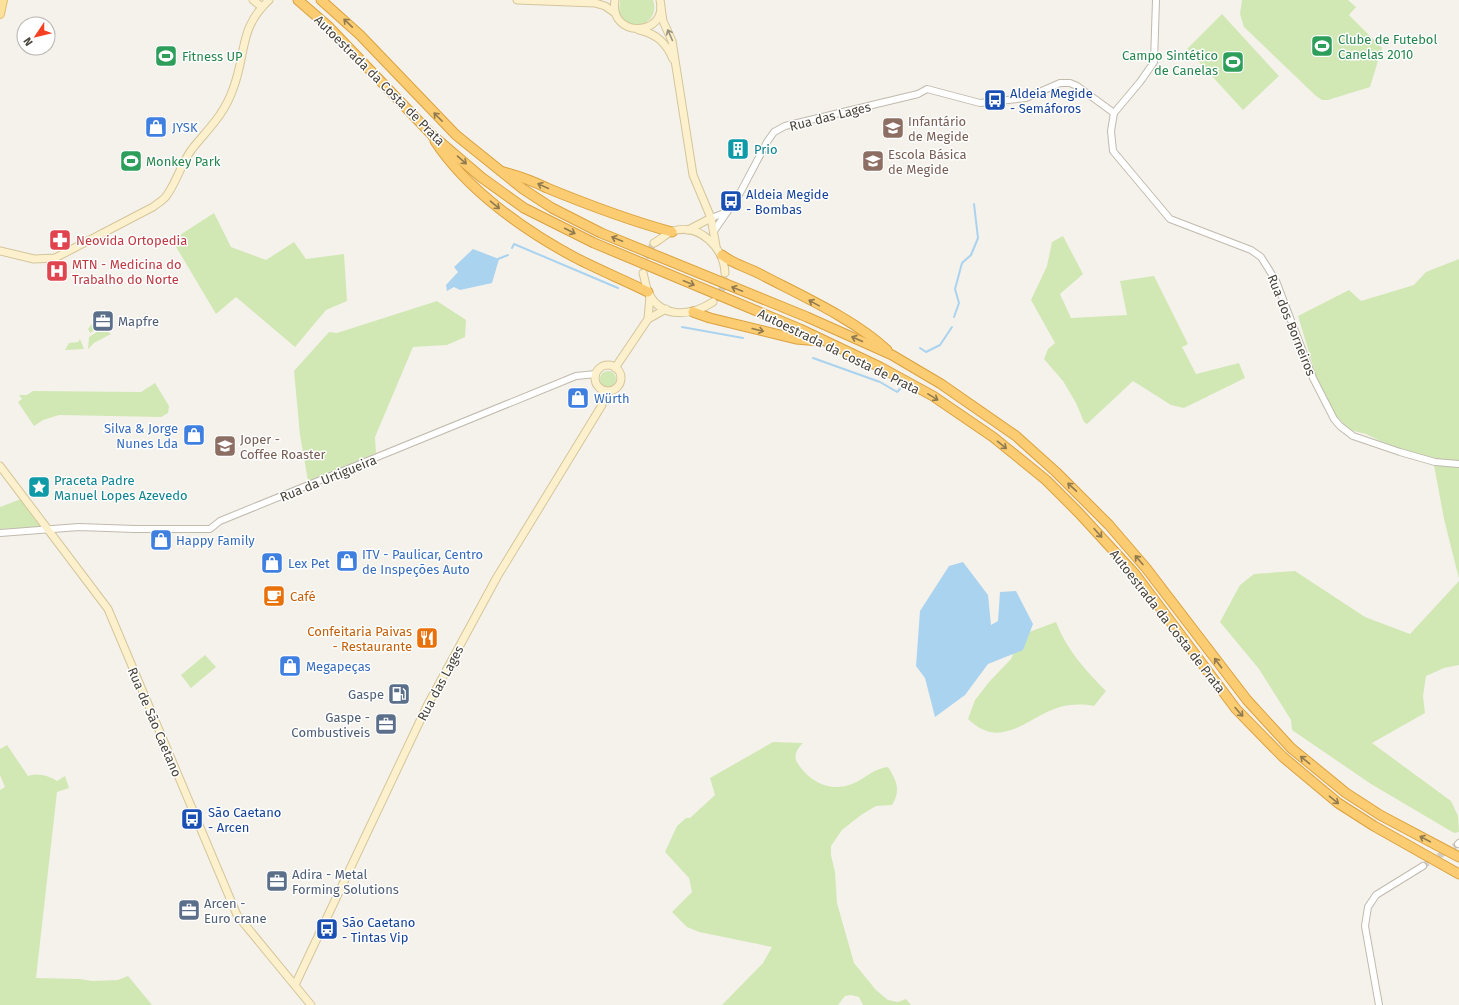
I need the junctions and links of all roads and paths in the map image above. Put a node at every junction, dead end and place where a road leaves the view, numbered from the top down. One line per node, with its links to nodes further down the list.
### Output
1 (3, 0): 15 (main road)
2 (253, 0): 12 (main road)
3 (269, 0): 12 (main road)
4 (298, 0): 19 (highway, Autoestrada da Costa de Prata)
5 (321, 0): 20 (highway, Autoestrada da Costa de Prata, one-way to 5)
6 (517, 0): 11 (main road)
7 (607, 0): 11 (main road)
8 (615, 0): 14 (main road)
9 (660, 0): 13 (main road)
10 (1156, 0): 18 (street)
11 (595, 3): 14 (main road)
12 (262, 7): 30 (main road)
13 (661, 8): 16 (main road); 17 (main road, one-way to 13)
14 (616, 13): 16 (main road)
15 (0, 14)
16 (635, 29): 17 (main road)
17 (675, 63): 21 (main road)
18 (1114, 113): 22 (street, Rua das Lages); 44 (street, Rua dos Borneiros)
19 (432, 135): 34 (highway, one-way to 34); 39 (highway, Autoestrada da Costa de Prata, one-way to 39)
20 (499, 170): 27 (highway, one-way to 20); 40 (highway, Autoestrada da Costa de Prata, one-way to 20)
21 (704, 205): 23 (main road); 24 (main road)
22 (728, 211): 23 (street); 26 (street, Rua das Lages)
23 (711, 218): 24 (main road); 26 (main road)
24 (699, 224): 25 (main road)
25 (688, 230): 27 (main road); 29 (main road)
26 (714, 231): 29 (main road)
27 (672, 232): 28 (main road)
28 (654, 243)
29 (716, 246): 31 (main road)
30 (0, 251)
31 (722, 255): 33 (main road); 40 (highway, one-way to 31)
32 (643, 273): 34 (main road)
33 (725, 273)
34 (649, 294): 36 (main road); 38 (main road)
35 (713, 302): 37 (main road)
36 (666, 309): 37 (main road); 38 (main road)
37 (693, 312): 39 (highway, one-way to 39)
38 (648, 319): 41 (main road)
39 (824, 341): 50 (highway, Autoestrada da Costa de Prata, one-way to 50)
40 (892, 355): 48 (highway, Autoestrada da Costa de Prata, one-way to 40)
41 (615, 368): 42 (main road); 43 (main road)
42 (596, 374): 43 (main road); 46 (street, Rua da Urtigueira)
43 (605, 391): 51 (main road, Rua das Lages)
44 (1459, 464)
45 (0, 466): 46 (main road, Rua de São Caetano)
46 (50, 530): 47 (street, Rua da Urtigueira); 51 (main road, Rua de São Caetano)
47 (0, 533)
48 (1459, 857)
49 (1423, 866): 53 (street)
50 (1459, 874)
51 (295, 985): 52 (main road, Rua de São Caetano)
52 (311, 1005)
53 (1379, 1005)

